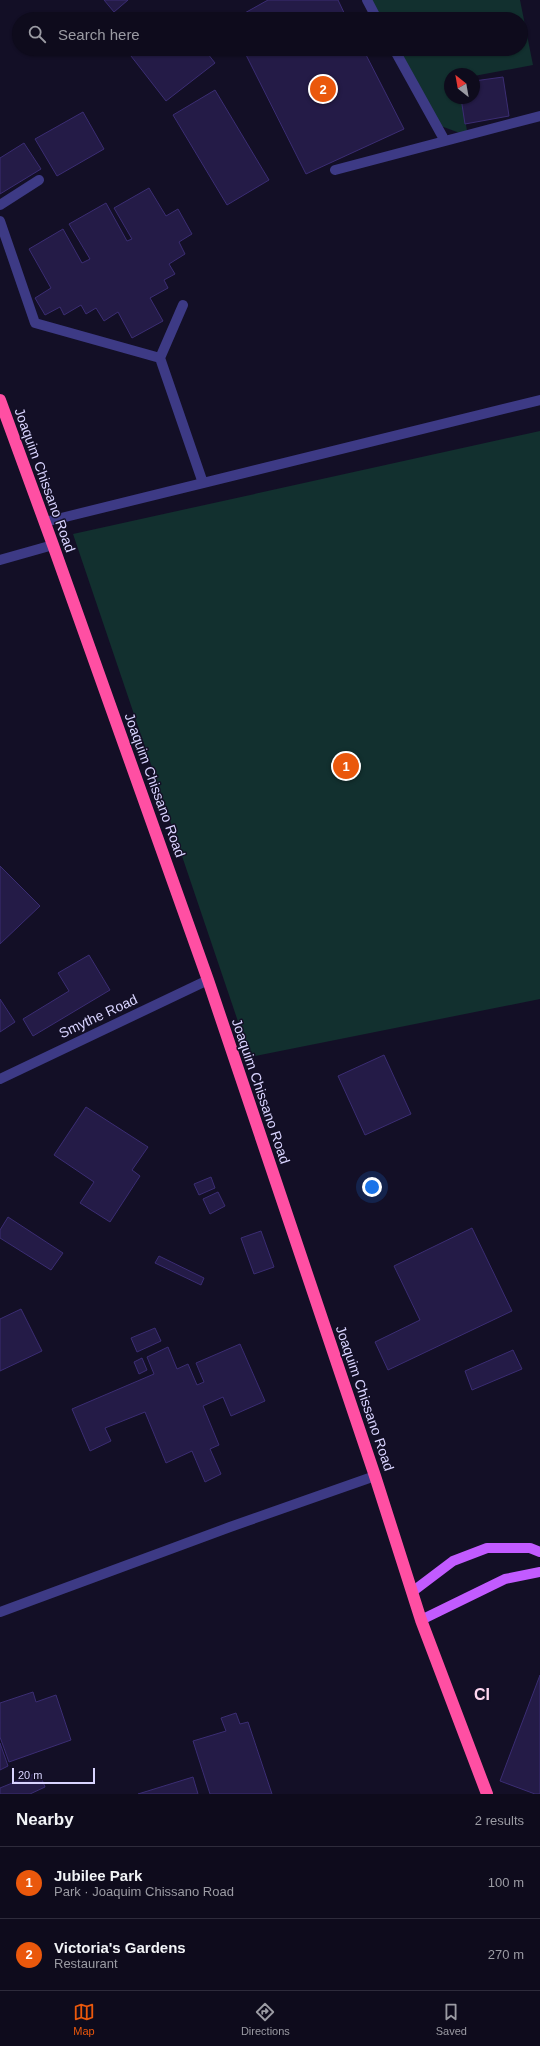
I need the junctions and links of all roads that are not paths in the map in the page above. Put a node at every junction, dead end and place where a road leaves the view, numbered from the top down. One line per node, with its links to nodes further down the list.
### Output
1 (367, 0): 2 (street)
2 (374, 12)
3 (398, 56): 5 (street)
4 (540, 116): 5 (street)
5 (445, 141): 6 (street)
6 (335, 170)
7 (39, 180): 8 (street)
8 (0, 205)
9 (0, 221): 11 (street)
10 (183, 305): 11 (street)
11 (160, 358): 14 (street)
12 (0, 400): 15 (highway, Joaquim Chissano Road)
13 (540, 400): 14 (street)
14 (203, 483): 15 (street)
15 (45, 522): 16 (highway, Joaquim Chissano Road)
16 (53, 545): 17 (street); 18 (highway, Joaquim Chissano Road)
17 (0, 560)
18 (208, 980): 19 (street, Smythe Road); 20 (highway, Joaquim Chissano Road)
19 (0, 1079)
20 (376, 1476): 23 (highway, Joaquim Chissano Road); 24 (street)
21 (540, 1552): 23 (main road)
22 (540, 1572): 25 (main road)
23 (412, 1592): 25 (highway, Joaquim Chissano Road)
24 (0, 1612)
25 (421, 1620): 26 (highway, Joaquim Chissano Road)
26 (487, 1794)

